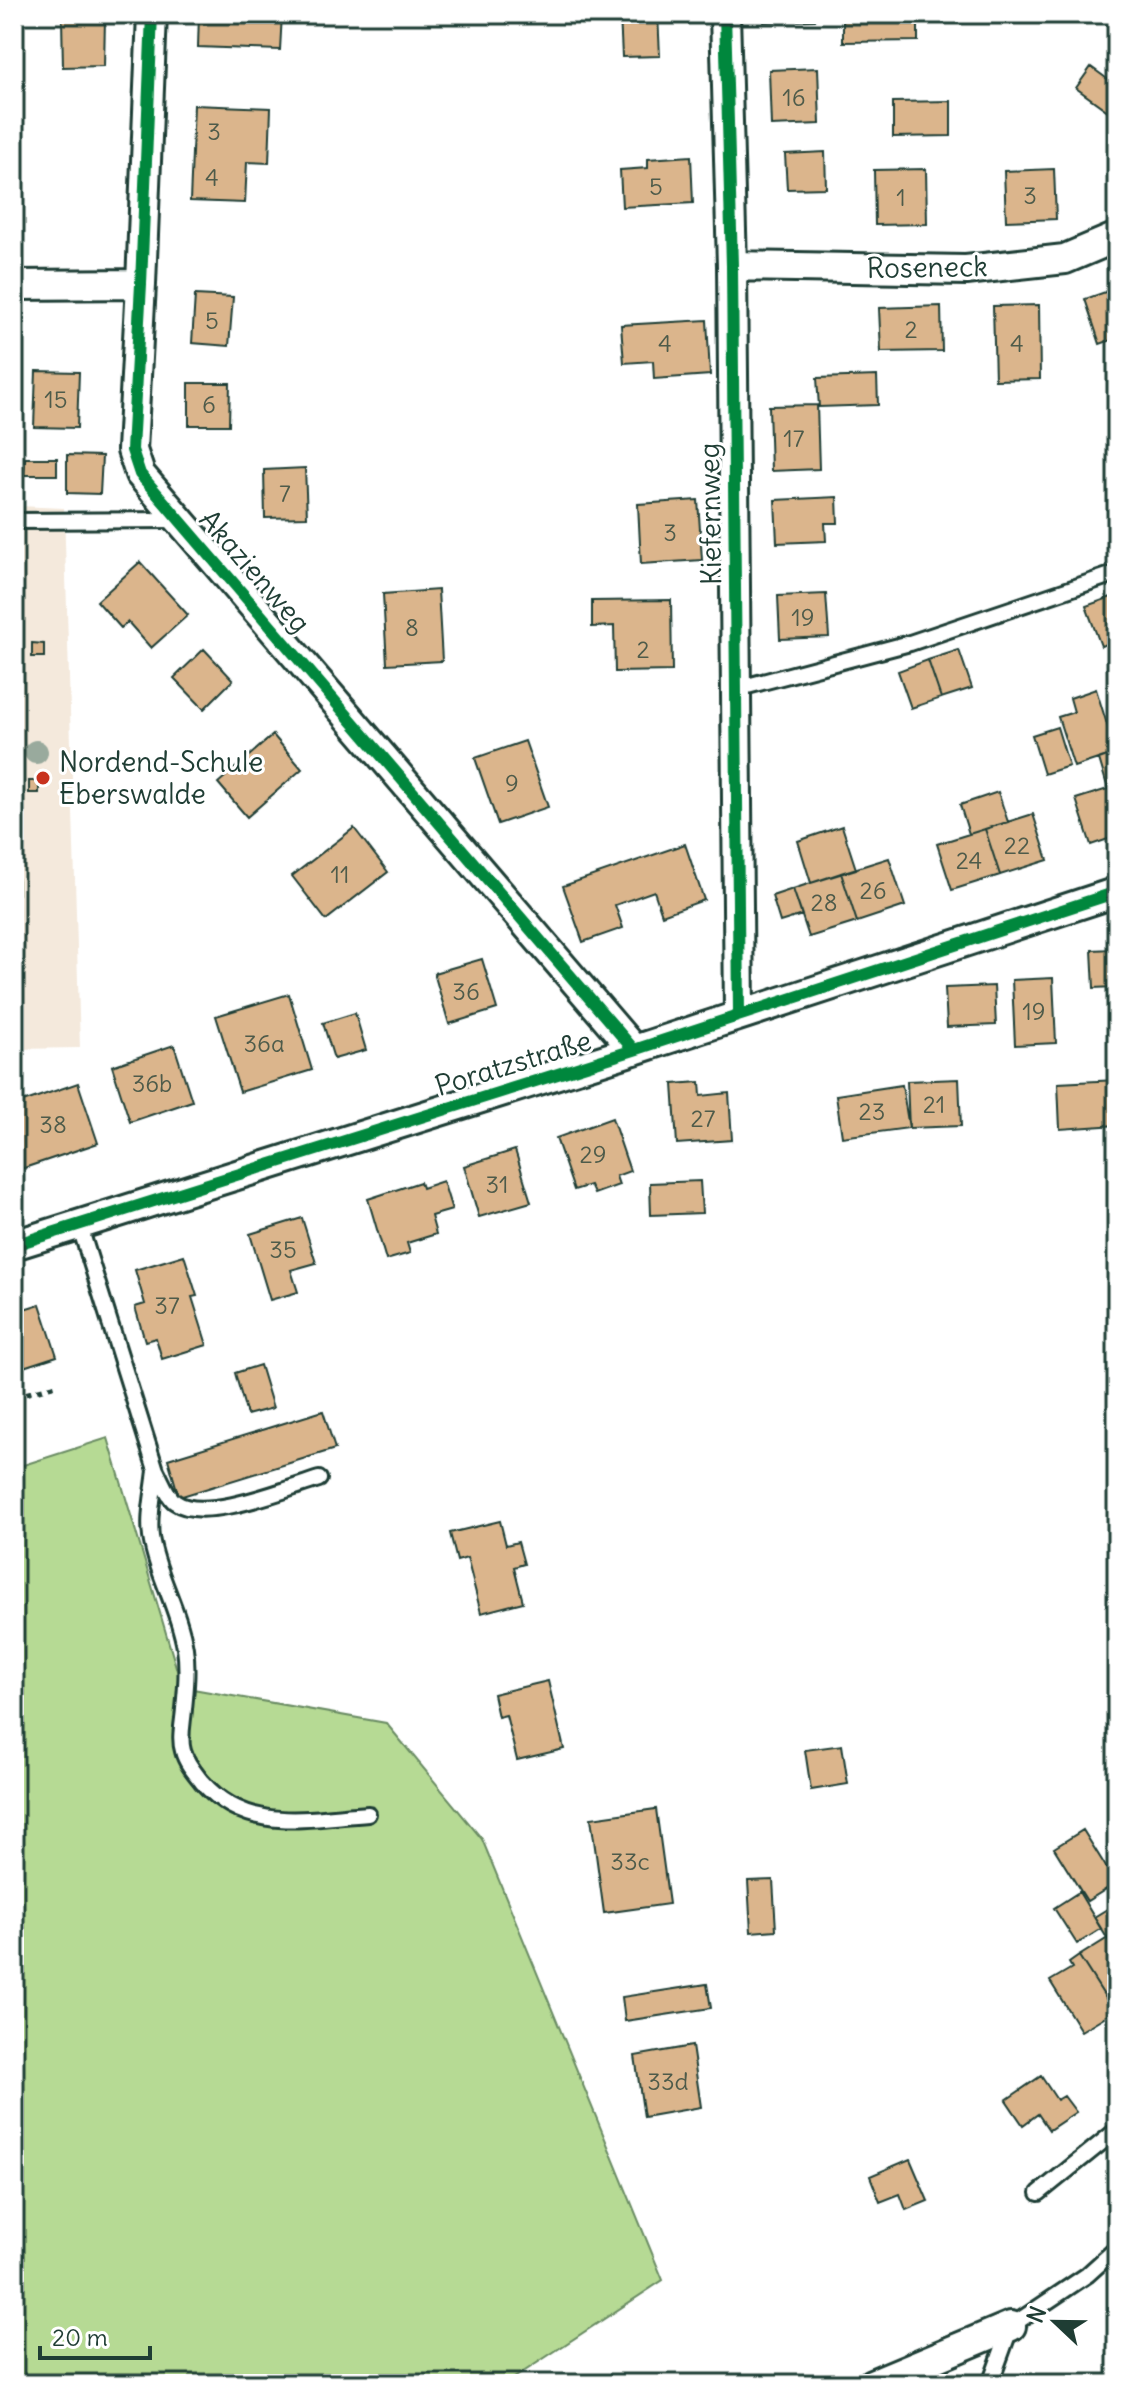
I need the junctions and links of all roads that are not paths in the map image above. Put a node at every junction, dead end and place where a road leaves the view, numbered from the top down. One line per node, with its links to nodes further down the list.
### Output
1 (152, 14): 5 (street, Akazienweg)
2 (725, 14): 4 (street, Kiefernweg)
3 (1117, 237): 4 (street, Roseneck)
4 (732, 266): 10 (street, Kiefernweg)
5 (141, 284): 6 (street); 7 (street, Akazienweg)
6 (14, 285)
7 (180, 520): 8 (lane); 13 (street, Akazienweg)
8 (14, 521)
9 (1117, 573): 10 (lane)
10 (736, 689): 12 (street, Kiefernweg)
11 (1117, 892): 12 (street, Poratzstraße)
12 (739, 1014): 13 (street, Poratzstraße)
13 (634, 1050): 14 (street, Poratzstraße)
14 (79, 1224): 15 (street, Poratzstraße); 16 (lane)
15 (14, 1245)
16 (156, 1470): 17 (lane); 18 (lane)
17 (319, 1479)
18 (368, 1814)
19 (1117, 2130): 20 (lane)
20 (1039, 2193)
21 (1117, 2248): 22 (lane)
22 (1011, 2326): 23 (street); 24 (lane)
23 (872, 2384)
24 (990, 2384)

